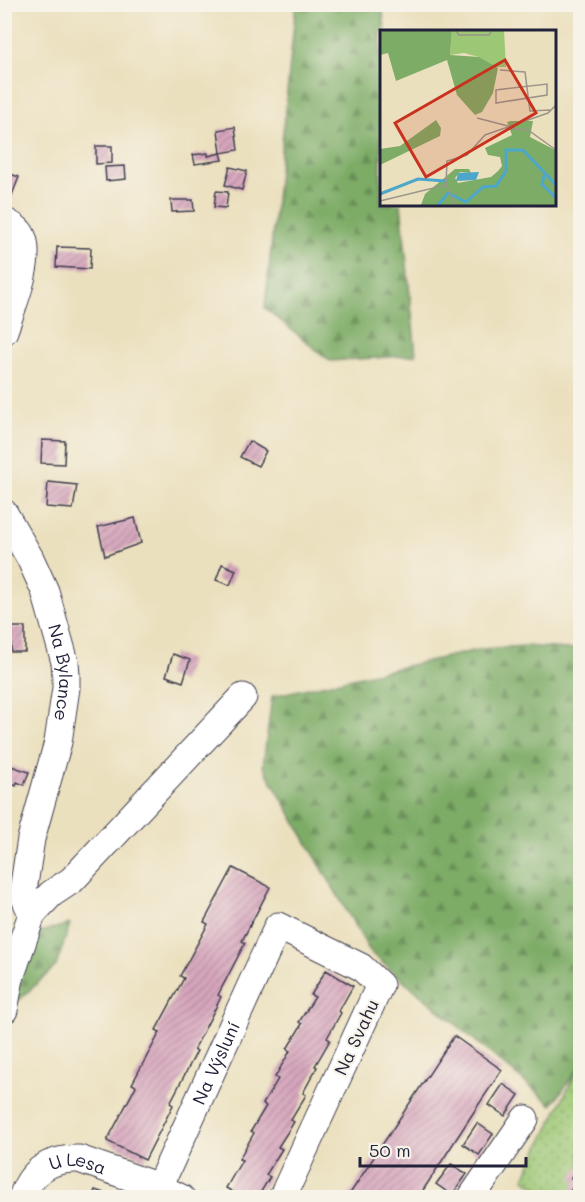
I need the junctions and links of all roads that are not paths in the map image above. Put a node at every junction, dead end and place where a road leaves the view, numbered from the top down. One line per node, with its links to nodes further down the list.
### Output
1 (4, 221): 2 (street)
2 (4, 331)
3 (4, 513): 5 (street, Na Bylance)
4 (243, 697): 5 (street)
5 (20, 902): 7 (street, Na Bylance)
6 (278, 926): 9 (street, Na Výsluní); 11 (street, Na Svahu)
7 (4, 1010)
8 (525, 1119): 12 (street)
9 (165, 1194): 10 (street, U Lesa)
10 (22, 1197)
11 (282, 1197)
12 (471, 1197)

